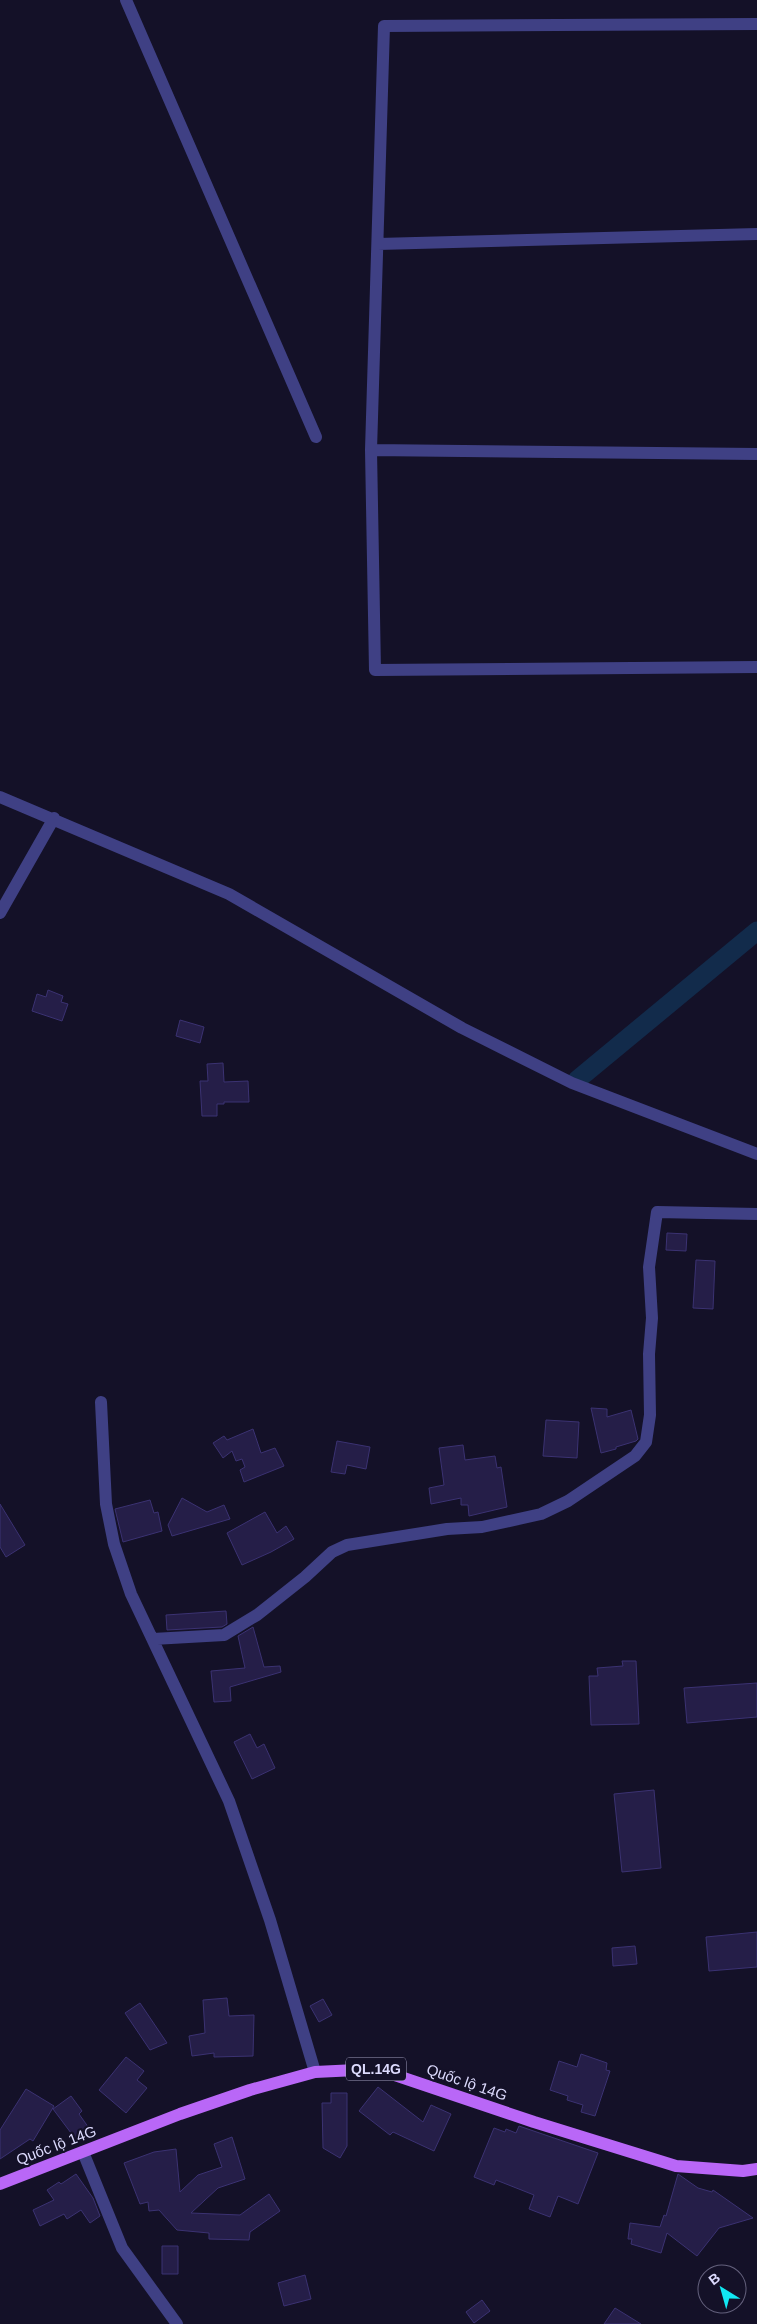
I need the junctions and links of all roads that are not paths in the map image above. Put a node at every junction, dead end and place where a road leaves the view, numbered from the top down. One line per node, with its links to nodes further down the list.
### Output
1 (126, 0): 5 (street)
2 (757, 24): 4 (street)
3 (757, 234): 4 (street)
4 (378, 244): 6 (street)
5 (316, 437)
6 (371, 450): 7 (street); 8 (street)
7 (757, 454)
8 (757, 667)
9 (0, 796): 10 (street)
10 (54, 818): 11 (street); 12 (street)
11 (0, 912)
12 (757, 1154)
13 (757, 1214): 15 (street)
14 (101, 1402): 15 (street)
15 (153, 1639): 16 (street)
16 (315, 2072): 17 (main road, Quốc lộ 14G / QL.14G); 18 (main road, Quốc lộ 14G / QL.14G)
17 (83, 2152): 19 (main road, Quốc lộ 14G / QL.14G); 20 (street)
18 (757, 2169)
19 (0, 2184)
20 (177, 2324)

